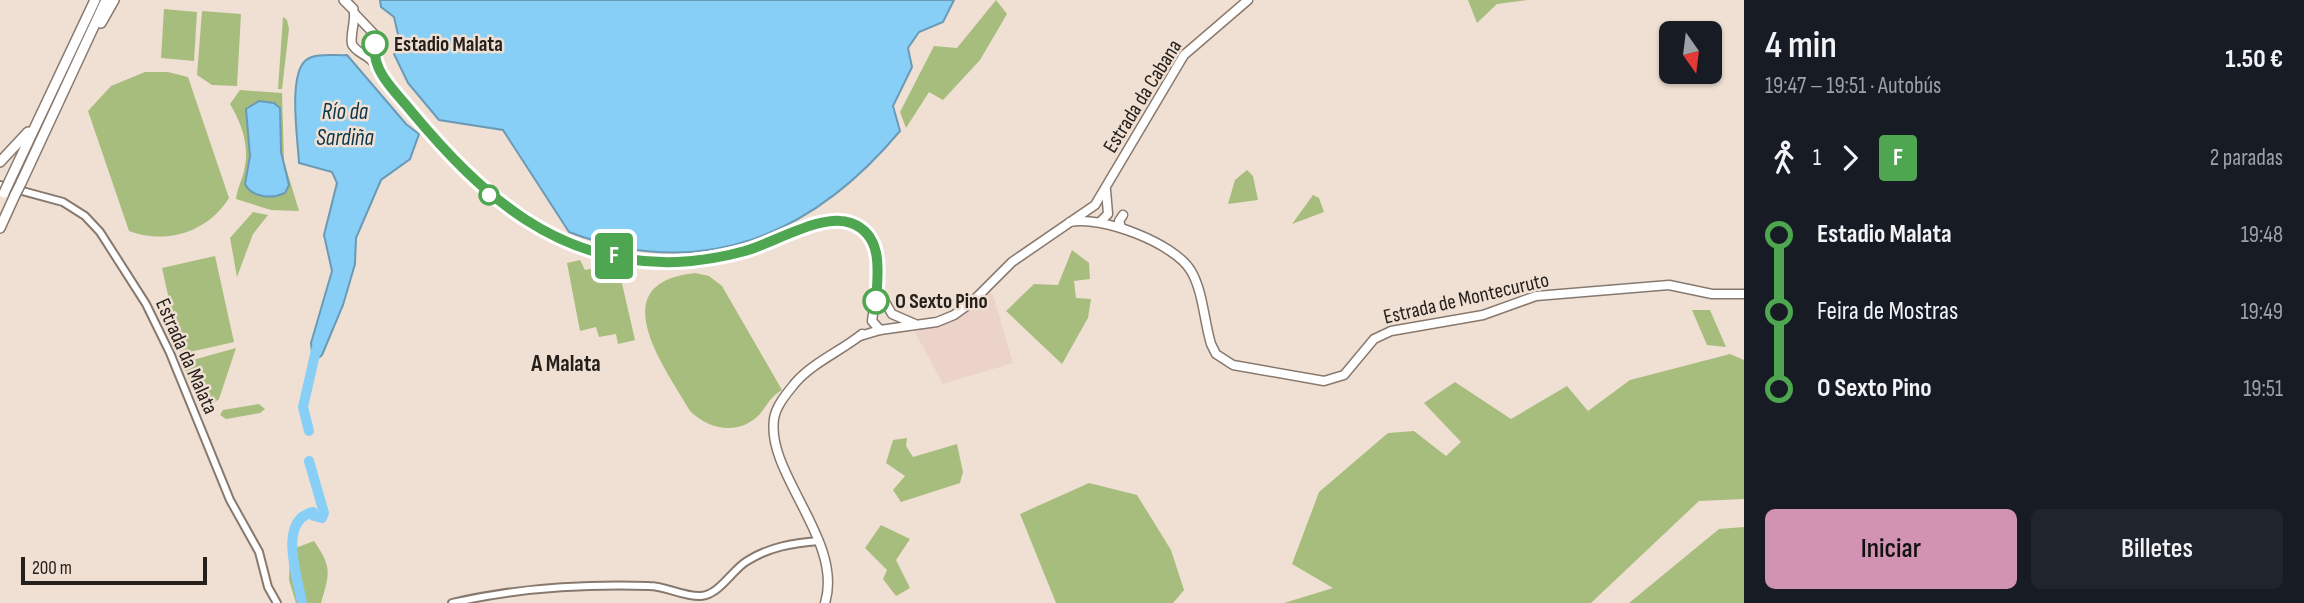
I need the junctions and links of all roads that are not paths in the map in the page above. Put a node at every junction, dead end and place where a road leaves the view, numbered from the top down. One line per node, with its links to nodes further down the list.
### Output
1 (90, 0): 12 (highway)
2 (95, 0): 12 (highway)
3 (106, 0): 11 (highway)
4 (114, 0): 11 (highway)
5 (1248, 0): 16 (main road, Estrada da Cabana)
6 (350, 6): 7 (main road); 8 (main road)
7 (367, 29): 8 (main road); 9 (main road)
8 (354, 34): 10 (main road)
9 (374, 46): 10 (main road); 13 (main road)
10 (364, 52): 13 (main road)
11 (81, 54): 23 (highway, bridge)
12 (68, 57): 14 (highway)
13 (375, 65): 25 (main road)
14 (36, 123): 15 (highway); 17 (highway, bridge)
15 (0, 162)
16 (1105, 190): 18 (main road, Estrada da Cabana); 19 (main road)
17 (1, 193): 33 (street, Estrada da Malata)
18 (1094, 206): 19 (main road); 21 (main road); 22 (main road, Estrada da Cabana)
19 (1107, 211): 21 (main road); 24 (main road, Estrada de Montecuruto)
20 (1123, 215): 24 (main road)
21 (1097, 221): 22 (main road, Estrada da Cabana); 24 (main road, Estrada de Montecuruto)
22 (1070, 222): 29 (main road, Estrada da Cabana)
23 (0, 228)
24 (1124, 229): 26 (main road, Estrada de Montecuruto)
25 (877, 284): 27 (main road); 28 (main road)
26 (1744, 294)
27 (889, 312): 28 (main road); 29 (main road); 30 (main road)
28 (873, 317): 30 (main road); 31 (main road)
29 (922, 324): 30 (main road, Estrada da Cabana)
30 (883, 329): 31 (main road, Estrada da Cabana)
31 (860, 336): 32 (main road)
32 (818, 541): 34 (street); 35 (main road)
33 (277, 603)
34 (452, 603)
35 (825, 603)

